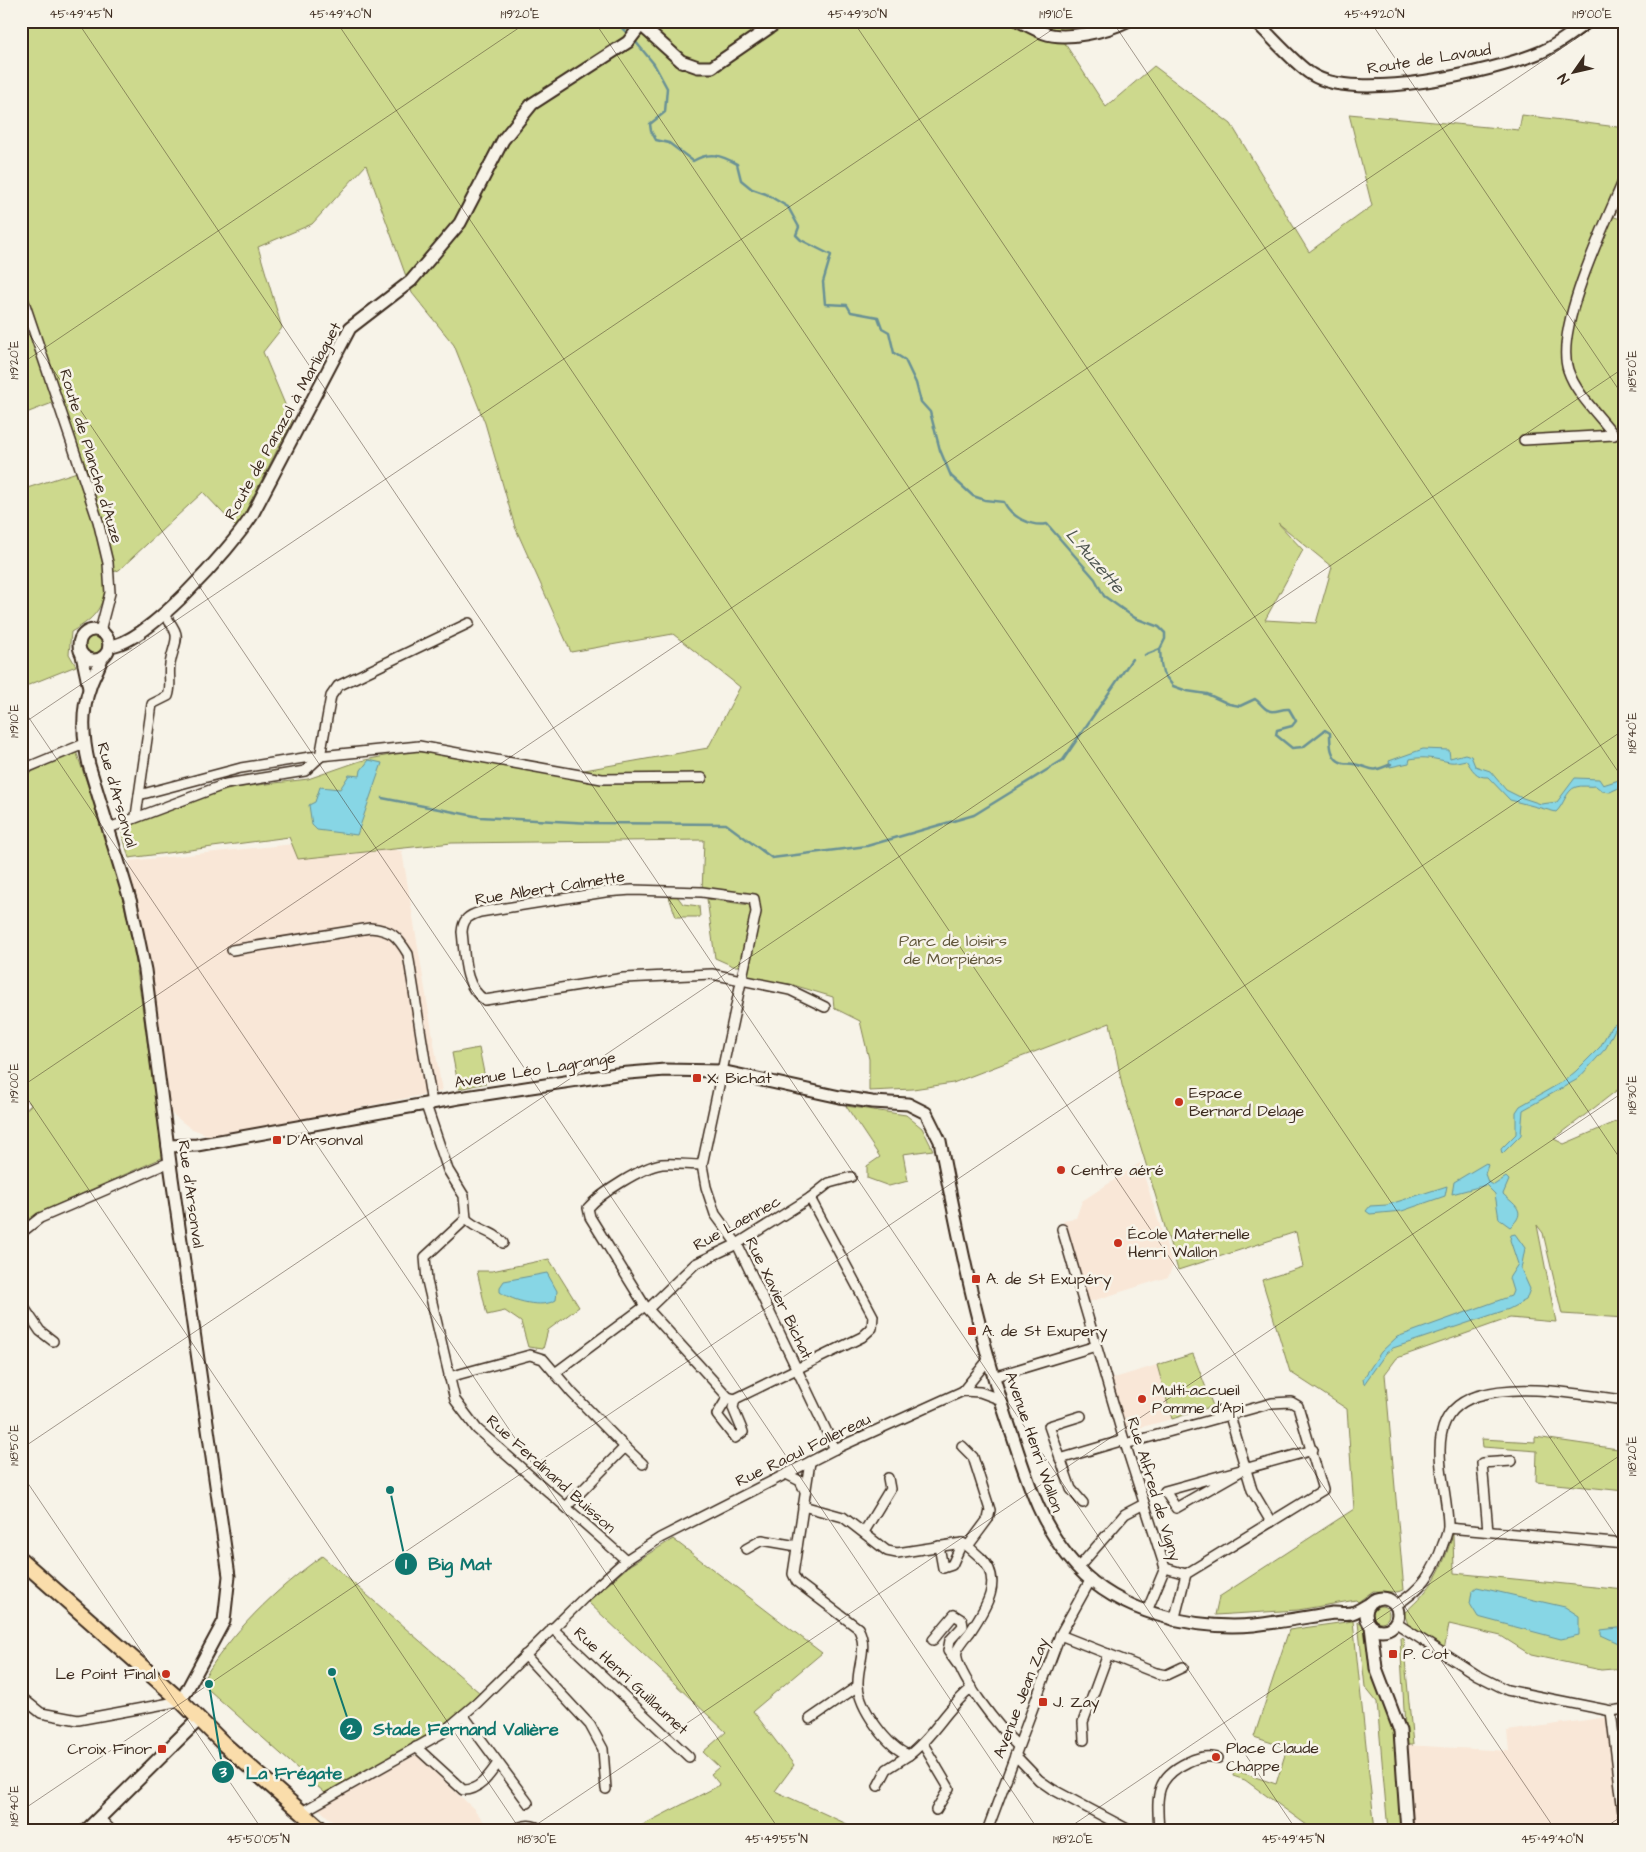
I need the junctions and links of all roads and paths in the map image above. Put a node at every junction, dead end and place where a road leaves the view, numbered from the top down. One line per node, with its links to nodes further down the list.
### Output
1 (779, 21): 6 (street)
2 (1020, 21): 3 (street)
3 (1127, 21)
4 (1255, 21): 5 (street, Route de Lavaud)
5 (1589, 21)
6 (641, 26): 10 (street, Route de Panazol à Marliaguet)
7 (1625, 177): 9 (street)
8 (21, 294): 12 (street, Route de Planche d'Auze)
9 (1524, 440)
10 (163, 613): 13 (street, Route de Panazol à Marliaguet); 21 (street)
11 (469, 623): 18 (street)
12 (100, 631): 13 (street); 14 (street)
13 (109, 646): 15 (street)
14 (82, 655): 15 (street); 16 (street, Rue d'Arsonval)
15 (102, 658): 16 (street, Rue d'Arsonval)
16 (89, 688): 17 (street, Rue d'Arsonval)
17 (84, 744): 19 (street); 23 (street, Rue d'Arsonval)
18 (320, 757): 20 (street); 21 (street); 22 (street)
19 (21, 770)
20 (702, 778)
21 (139, 795): 22 (street)
22 (136, 816): 23 (street)
23 (109, 828): 30 (street, Rue d'Arsonval)
24 (232, 950): 28 (street)
25 (741, 980): 25 (street, Rue Albert Calmette); 26 (street, Rue Albert Calmette); 27 (street, Rue Xavier Bichat)
26 (825, 1007)
27 (721, 1071): 28 (street, Avenue Léo Lagrange); 29 (street, Avenue Léo Lagrange); 32 (street, Rue Xavier Bichat)
28 (429, 1104): 30 (street, Avenue Léo Lagrange); 35 (street)
29 (908, 1104): 44 (street, Avenue Henri Wallon)
30 (168, 1146): 31 (street, Rue d'Arsonval)
31 (170, 1162): 37 (street); 104 (street, Rue d'Arsonval)
32 (702, 1165): 39 (street, Rue Xavier Bichat); 41 (street)
33 (851, 1176): 34 (street, Rue Laennec)
34 (810, 1198): 39 (street, Rue Laennec); 45 (street)
35 (466, 1219): 38 (street); 48 (street, Rue Ferdinand Buisson)
36 (1062, 1230): 43 (street, Rue Alfred de Vigny)
37 (21, 1232)
38 (503, 1243)
39 (737, 1244): 41 (street, Rue Laennec); 45 (street, Rue Xavier Bichat)
40 (21, 1303): 42 (street)
41 (646, 1308): 45 (street); 46 (street, Rue Laennec)
42 (53, 1341)
43 (1096, 1346): 47 (street); 54 (street, Rue Alfred de Vigny)
44 (988, 1360): 47 (street, Avenue Henri Wallon); 49 (street)
45 (798, 1370): 57 (street, Rue Xavier Bichat)
46 (555, 1373): 48 (street); 56 (street)
47 (993, 1377): 50 (street, Avenue Henri Wallon)
48 (449, 1378): 70 (street, Rue Ferdinand Buisson)
49 (963, 1390): 50 (street); 57 (street, Rue Raoul Follereau)
50 (999, 1399): 82 (street, Avenue Henri Wallon)
51 (1625, 1400): 72 (street)
52 (1081, 1416): 59 (street)
53 (1230, 1416): 54 (street); 58 (street); 63 (street)
54 (1124, 1442): 59 (street); 68 (street, Rue Alfred de Vigny)
55 (962, 1446): 75 (street)
56 (625, 1448): 62 (street); 70 (street)
57 (836, 1449): 61 (street, Rue Raoul Follereau)
58 (1312, 1450): 63 (street); 71 (street)
59 (1060, 1459): 67 (street)
60 (1512, 1461): 73 (street)
61 (810, 1462): 64 (street, Rue Raoul Follereau); 66 (street)
62 (643, 1464)
63 (1246, 1468): 63 (street); 71 (street)
64 (786, 1474): 66 (street); 81 (street, Rue Raoul Follereau)
65 (888, 1478): 74 (street)
66 (805, 1492): 69 (street)
67 (1083, 1503)
68 (1144, 1504): 82 (street); 83 (street, Rue Alfred de Vigny)
69 (803, 1506): 74 (street); 77 (street)
70 (566, 1507): 81 (street, Rue Ferdinand Buisson)
71 (1270, 1522): 84 (street)
72 (1448, 1528): 73 (street); 87 (street)
73 (1488, 1531): 76 (street)
74 (864, 1532): 78 (street)
75 (965, 1544): 78 (street); 78 (street); 99 (street)
76 (1625, 1544)
77 (797, 1546): 79 (street); 101 (street)
78 (938, 1546)
79 (746, 1549)
80 (21, 1560): 104 (main road)
81 (626, 1560): 93 (street, Rue Raoul Follereau)
82 (1078, 1568): 85 (street, Avenue Henri Wallon)
83 (1164, 1568): 84 (street); 88 (street, Rue Alfred de Vigny)
84 (1186, 1574): 90 (street)
85 (1090, 1579): 88 (street, Avenue Henri Wallon); 94 (street, Avenue Jean Zay)
86 (1369, 1604): 87 (street); 89 (street, Avenue Henri Wallon); 91 (street)
87 (1396, 1605): 92 (street)
88 (1147, 1611): 90 (street, Avenue Henri Wallon)
89 (1353, 1613): 90 (street, Avenue Henri Wallon); 91 (street)
90 (1174, 1620)
91 (1369, 1623): 92 (street); 96 (street)
92 (1391, 1627): 96 (street); 106 (street)
93 (552, 1628): 98 (street, Rue Raoul Follereau); 115 (street, Rue Henri Guillaumet)
94 (1060, 1635): 97 (street); 113 (street, Avenue Jean Zay)
95 (933, 1640): 99 (street)
96 (1375, 1650): 133 (street)
97 (1108, 1654): 100 (street); 110 (street)
98 (525, 1655): 107 (street, Rue Raoul Follereau); 119 (street)
99 (958, 1665): 102 (street)
100 (1183, 1667)
101 (858, 1686): 109 (street); 114 (street)
102 (972, 1688): 111 (street); 113 (street)
103 (21, 1697): 104 (street)
104 (181, 1700): 108 (main road)
105 (1625, 1709): 106 (street)
106 (1611, 1710): 124 (street)
107 (463, 1715): 112 (street, Rue Raoul Follereau); 117 (street)
108 (199, 1719): 122 (main road); 123 (main road)
109 (810, 1719)
110 (1084, 1740)
111 (923, 1744): 114 (street); 121 (street)
112 (416, 1747): 117 (street); 122 (street, Rue Raoul Follereau)
113 (1017, 1751): 130 (street, Avenue Jean Zay); 131 (street)
114 (909, 1754): 118 (street)
115 (689, 1756)
116 (1218, 1758): 132 (street)
117 (498, 1763): 120 (street)
118 (878, 1786)
119 (606, 1788)
120 (528, 1803)
121 (936, 1810)
122 (302, 1812): 127 (main road)
123 (99, 1818): 125 (main road); 126 (street)
124 (1625, 1829)
125 (86, 1831)
126 (112, 1831)
127 (324, 1831)
128 (512, 1831): 129 (street)
129 (543, 1831)
130 (987, 1831)
131 (1131, 1831)
132 (1159, 1831)
133 (1407, 1831)

